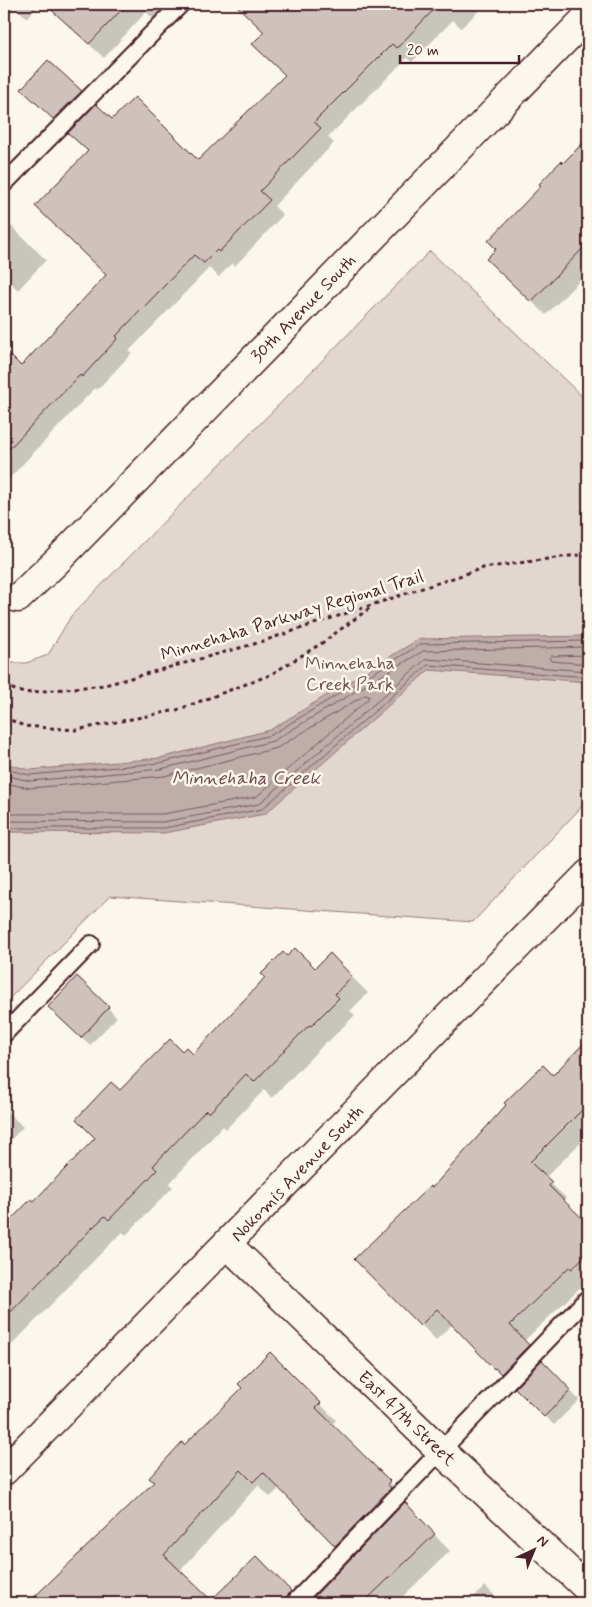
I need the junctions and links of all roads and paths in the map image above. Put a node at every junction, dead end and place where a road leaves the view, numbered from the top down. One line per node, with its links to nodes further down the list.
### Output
1 (181, 4): 3 (lane)
2 (588, 16): 5 (street, 30th Avenue South)
3 (4, 184)
4 (588, 557): 6 (path, Minnehaha Parkway Regional Trail)
5 (18, 598)
6 (374, 605): 7 (path, Minnehaha Parkway Regional Trail); 8 (path)
7 (4, 686)
8 (4, 717)
9 (588, 874): 12 (street, Nokomis Avenue South)
10 (91, 944): 11 (lane)
11 (4, 1034)
12 (228, 1244): 14 (street, East 47th Street); 15 (street, Nokomis Avenue South)
13 (588, 1298): 14 (lane)
14 (440, 1450): 16 (street, East 47th Street); 17 (lane)
15 (4, 1471)
16 (588, 1589)
17 (294, 1603)

